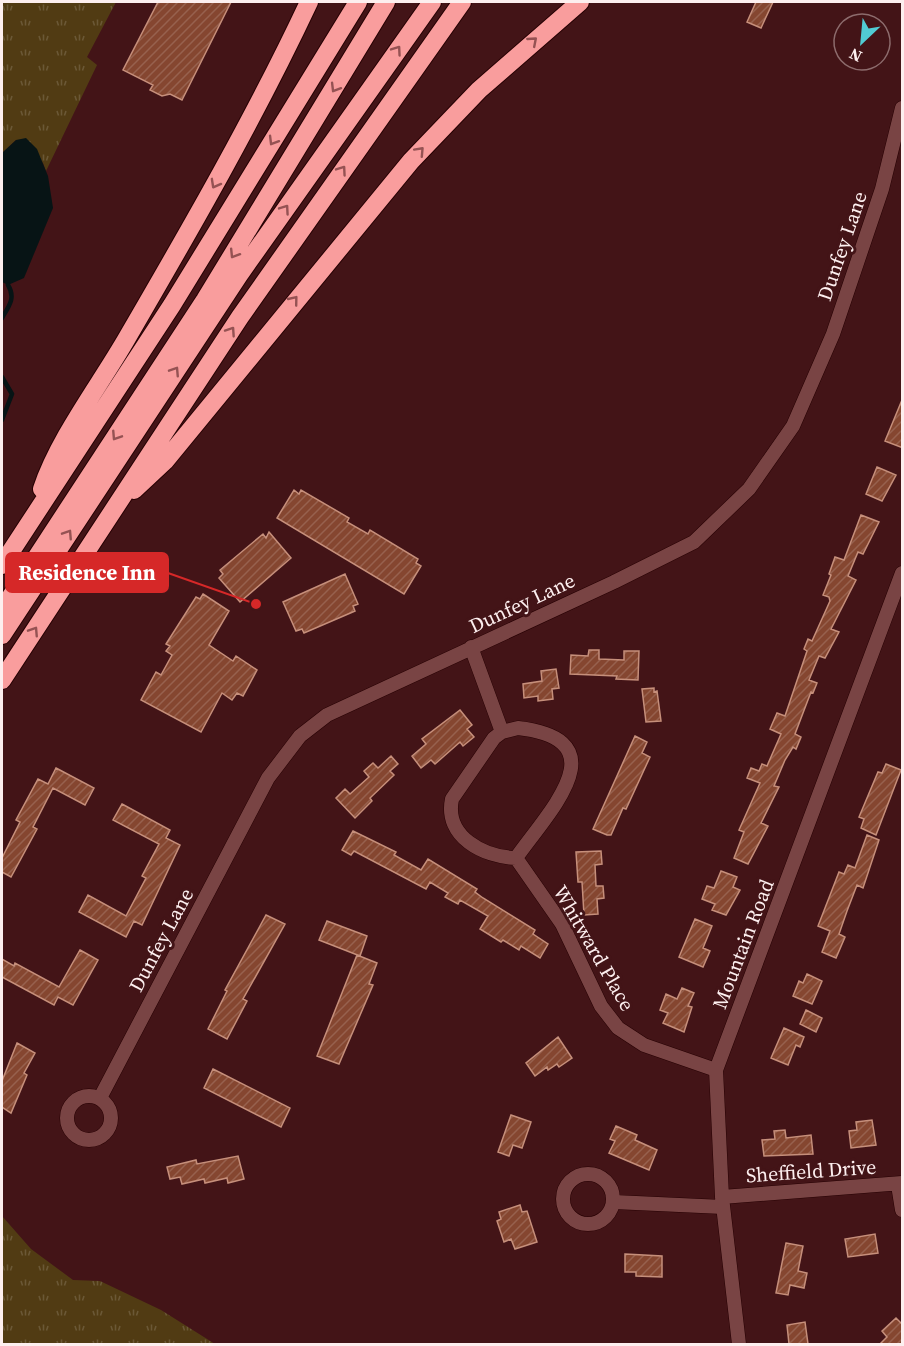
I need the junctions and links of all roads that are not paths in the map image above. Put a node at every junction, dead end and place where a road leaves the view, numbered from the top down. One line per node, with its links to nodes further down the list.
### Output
1 (309, 2): 9 (highway, one-way to 9)
2 (358, 2): 9 (highway, one-way to 9)
3 (386, 2): 12 (highway, one-way to 12)
4 (432, 2): 13 (highway, one-way to 4)
5 (462, 2): 8 (highway, one-way to 5)
6 (580, 2): 8 (highway, one-way to 6)
7 (903, 108): 14 (street, Dunfey Lane)
8 (118, 502): 15 (highway, one-way to 8)
9 (34, 515): 10 (highway)
10 (2, 565)
11 (903, 573): 18 (street, Mountain Road)
12 (2, 610)
13 (2, 635)
14 (471, 647): 16 (street); 19 (street, Dunfey Lane)
15 (2, 680)
16 (502, 732): 17 (street); 17 (street)
17 (516, 858): 18 (street, Whitward Place)
18 (717, 1070): 22 (street, Mountain Road)
19 (100, 1098)
20 (900, 1184): 22 (street, Sheffield Drive); 23 (street)
21 (614, 1202): 22 (street, Sheffield Drive)
22 (723, 1202): 24 (street, Mountain Road)
23 (903, 1210)
24 (740, 1344)

